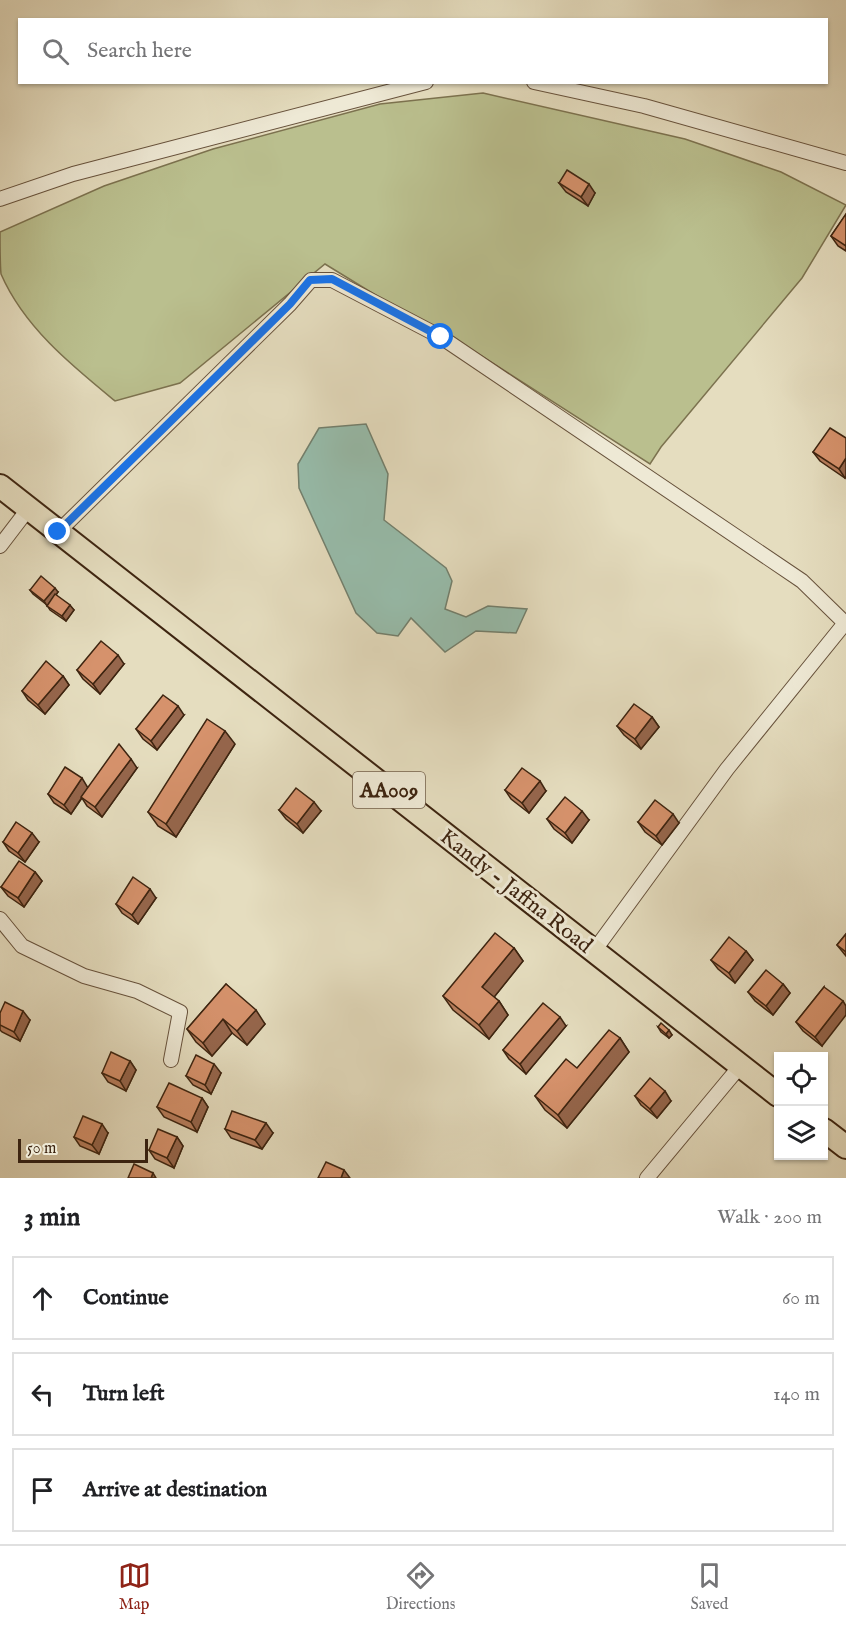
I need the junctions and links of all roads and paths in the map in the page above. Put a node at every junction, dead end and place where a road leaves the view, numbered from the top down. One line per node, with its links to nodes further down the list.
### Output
1 (418, 84): 4 (street)
2 (543, 84): 3 (street)
3 (846, 163)
4 (0, 199)
5 (0, 486): 6 (highway, Kandy - Jaffna Road / AA009)
6 (29, 508): 7 (highway, Kandy - Jaffna Road / AA009); 8 (street)
7 (58, 532): 9 (street); 11 (highway, Kandy - Jaffna Road / AA009)
8 (0, 546)
9 (845, 624): 11 (street)
10 (0, 919): 12 (street)
11 (594, 951): 13 (highway, Kandy - Jaffna Road / AA009)
12 (171, 1060)
13 (741, 1065): 14 (highway, Kandy - Jaffna Road / AA009); 17 (street)
14 (774, 1092)
15 (828, 1133): 16 (highway)
16 (846, 1147)
17 (647, 1178)

